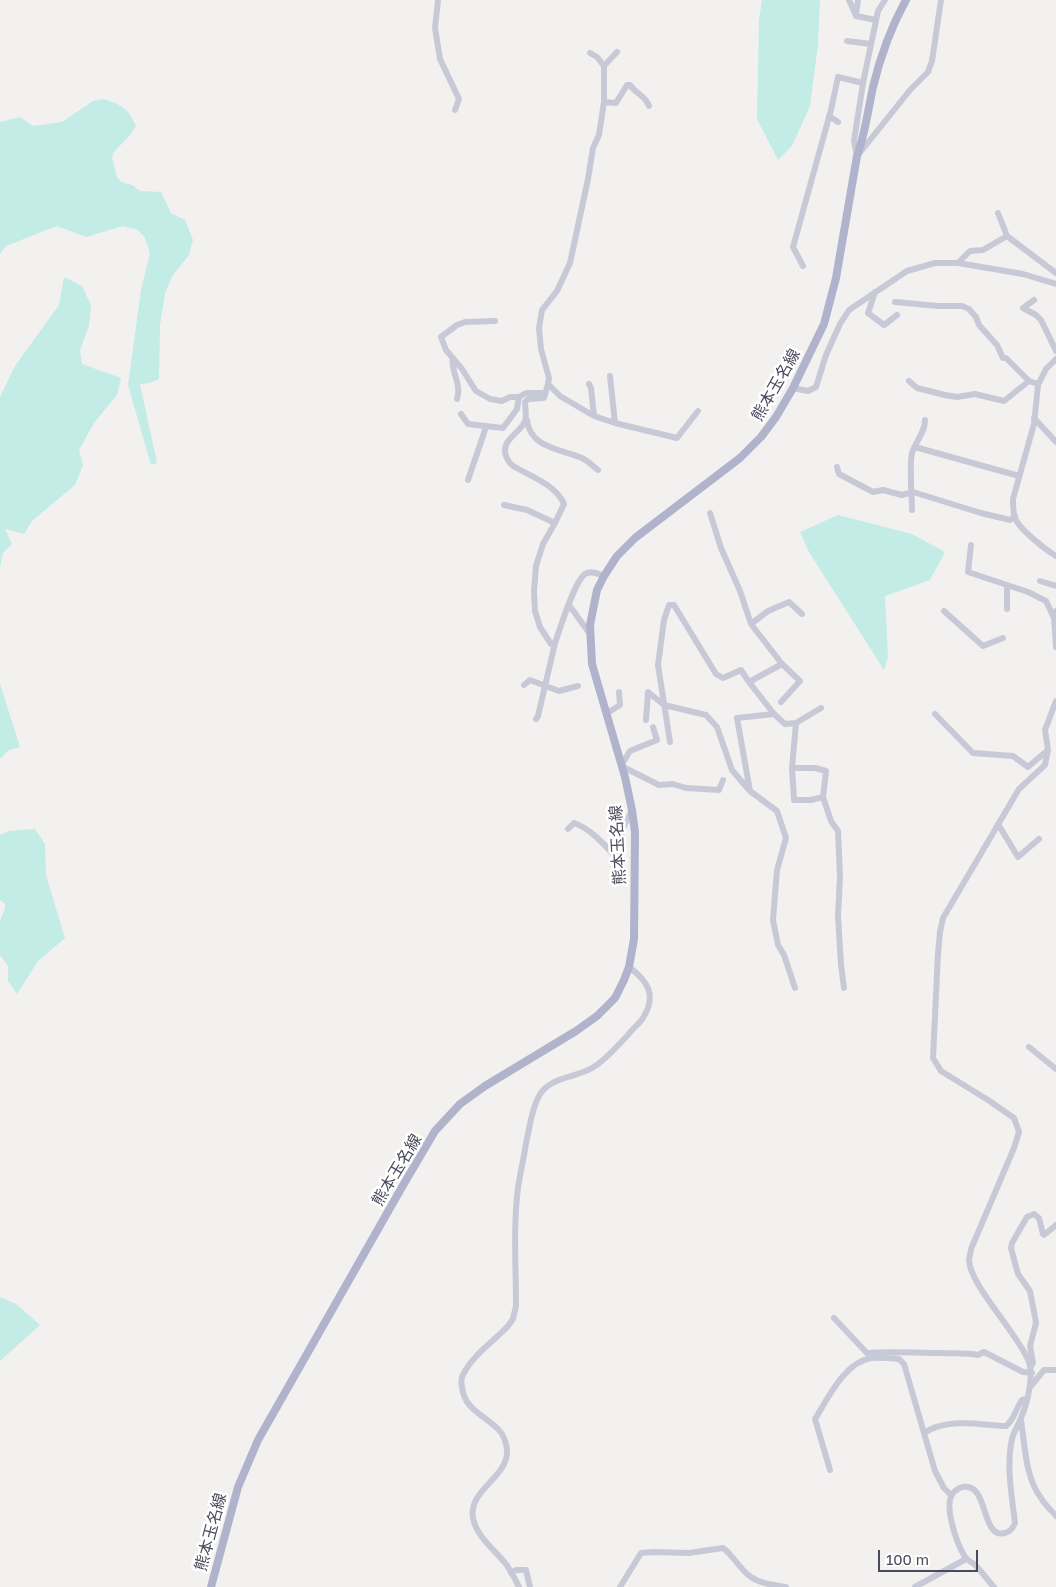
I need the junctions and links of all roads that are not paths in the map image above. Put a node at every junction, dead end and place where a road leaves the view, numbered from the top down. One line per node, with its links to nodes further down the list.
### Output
1 (438, 0): 17 (street)
2 (849, 0): 7 (street)
3 (858, 0): 7 (street)
4 (885, 0): 8 (street)
5 (906, 0): 20 (main road, 熊本玉名線)
6 (941, 0): 20 (street)
7 (856, 16): 8 (street)
8 (876, 20): 10 (street)
9 (848, 41): 10 (street)
10 (871, 44): 14 (street)
11 (617, 52): 13 (street)
12 (590, 53): 13 (street)
13 (604, 66): 15 (street)
14 (863, 83): 18 (street); 20 (street)
15 (604, 102): 16 (street); 38 (street)
16 (649, 106)
17 (455, 110)
18 (829, 116): 19 (street); 24 (street)
19 (838, 122)
20 (857, 156): 41 (main road, 熊本玉名線)
21 (998, 213): 22 (street)
22 (1007, 236): 23 (street); 25 (street)
23 (958, 263): 26 (street); 27 (street)
24 (803, 266)
25 (1056, 273)
26 (1056, 284)
27 (875, 292): 30 (street); 41 (street)
28 (1034, 300): 32 (street)
29 (895, 302): 37 (street)
30 (897, 315)
31 (496, 321): 33 (street)
32 (1056, 351)
33 (453, 358): 43 (street); 44 (street)
34 (1056, 359): 40 (street)
35 (610, 376): 51 (street)
36 (909, 380): 37 (street)
37 (1029, 382): 40 (street)
38 (548, 384): 42 (street); 47 (street)
39 (589, 384): 47 (street)
40 (1038, 384): 49 (street)
41 (793, 388): 67 (main road, 熊本玉名線)
42 (544, 393): 43 (street); 48 (street)
43 (519, 397): 52 (street)
44 (457, 399)
45 (698, 411): 51 (street)
46 (461, 414): 52 (street)
47 (594, 416): 51 (street)
48 (526, 418): 56 (street); 64 (street)
49 (1034, 418): 53 (street); 57 (street)
50 (925, 420): 54 (street)
51 (615, 423)
52 (486, 427): 58 (street)
53 (1056, 442)
54 (914, 447): 57 (street); 59 (street)
55 (837, 468): 59 (street)
56 (598, 470)
57 (1019, 476): 63 (street)
58 (468, 480)
59 (913, 492): 61 (street); 63 (street)
60 (504, 505): 64 (street)
61 (912, 510)
62 (710, 513): 76 (street)
63 (1015, 516): 66 (street)
64 (555, 523): 79 (street)
65 (971, 545): 69 (street)
66 (1056, 556)
67 (604, 576): 71 (street); 77 (main road, 熊本玉名線)
68 (1040, 581): 70 (street)
69 (1007, 586): 72 (street); 75 (street)
70 (1056, 586)
71 (569, 604): 77 (street); 79 (street)
72 (1007, 609)
73 (944, 611): 78 (street)
74 (802, 614): 76 (street)
75 (1055, 615): 80 (street)
76 (751, 624): 81 (street)
77 (590, 634): 91 (main road, 熊本玉名線)
78 (1003, 638)
79 (555, 643): 84 (street)
80 (1056, 647)
81 (782, 664): 82 (street); 88 (street)
82 (749, 682): 89 (street); 92 (street)
83 (524, 685): 84 (street)
84 (546, 686): 85 (street); 94 (street)
85 (578, 686)
86 (619, 692): 91 (street)
87 (1056, 701): 99 (street)
88 (782, 702)
89 (664, 705): 95 (street); 98 (street); 103 (street)
90 (821, 708): 96 (street)
91 (606, 714): 100 (main road, 熊本玉名線)
92 (774, 714): 96 (street); 103 (street)
93 (935, 714): 99 (street)
94 (536, 719)
95 (646, 720)
96 (796, 723): 101 (street)
97 (653, 727): 100 (street)
98 (670, 742)
99 (1048, 750): 106 (street)
100 (621, 766): 102 (street); 105 (main road, 熊本玉名線)
101 (792, 768): 104 (street); 104 (street)
102 (723, 780)
103 (750, 791): 110 (street)
104 (823, 797): 111 (street)
105 (632, 810): 107 (street); 109 (main road, 熊本玉名線)
106 (998, 824): 108 (street); 116 (street)
107 (568, 829)
108 (1039, 839)
109 (629, 968): 126 (street); 127 (main road, 熊本玉名線)
110 (795, 988)
111 (844, 988)
112 (1029, 1047): 113 (street)
113 (1056, 1069)
114 (1056, 1225): 116 (street)
115 (834, 1318): 116 (street)
116 (1031, 1370): 118 (street)
117 (1056, 1370): 118 (street)
118 (1030, 1386): 119 (street)
119 (1026, 1399): 120 (street); 121 (street)
120 (1021, 1420): 123 (street); 124 (street)
121 (924, 1433): 122 (street); 123 (street)
122 (830, 1470)
123 (951, 1495): 125 (street)
124 (1056, 1516)
125 (966, 1559): 132 (street); 133 (street)
126 (512, 1573): 128 (street); 129 (street)
127 (211, 1587)
128 (519, 1587)
129 (530, 1587)
130 (620, 1587): 131 (street)
131 (786, 1587)
132 (916, 1587)
133 (994, 1587)

